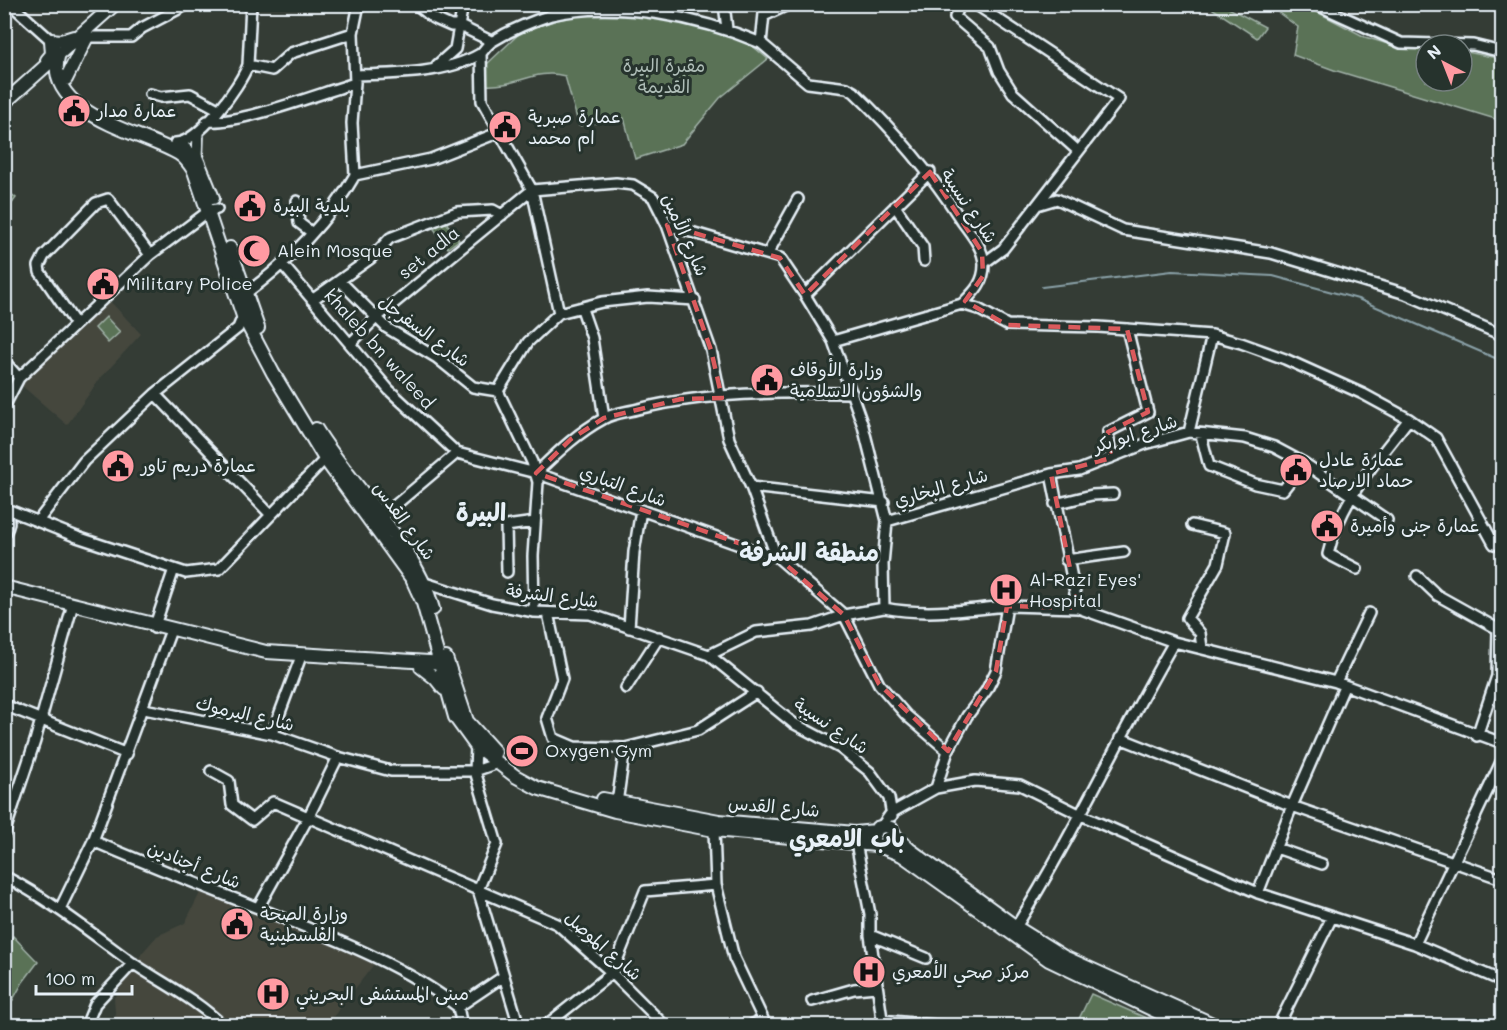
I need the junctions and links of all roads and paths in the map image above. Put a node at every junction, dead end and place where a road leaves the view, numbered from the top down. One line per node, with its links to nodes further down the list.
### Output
1 (7, 4): 26 (street)
2 (115, 4): 25 (main road)
3 (125, 4): 25 (main road)
4 (188, 4): 25 (street)
5 (222, 4): 6 (street)
6 (234, 4)
7 (252, 4): 32 (street)
8 (364, 4): 18 (street)
9 (416, 4): 22 (street)
10 (463, 4): 22 (street)
11 (547, 4): 20 (street)
12 (724, 4): 23 (street)
13 (765, 4): 21 (street)
14 (790, 4): 21 (street)
15 (960, 4): 44 (street)
16 (975, 4): 44 (street)
17 (1315, 4): 29 (street)
18 (358, 5): 24 (street)
19 (640, 7): 20 (street); 23 (street)
20 (551, 15): 27 (street)
21 (764, 16): 28 (street)
22 (460, 26): 27 (street); 33 (street)
23 (727, 29): 28 (street)
24 (353, 33): 32 (street); 36 (street)
25 (82, 37): 26 (main road); 31 (main road); 35 (main road)
26 (51, 40): 31 (street); 34 (main road)
27 (491, 41): 30 (street)
28 (761, 43): 46 (street)
29 (1503, 52)
30 (481, 53): 33 (street); 42 (street)
31 (59, 58): 34 (main road); 35 (main road, شارع القدس)
32 (248, 65): 39 (street)
33 (433, 70): 36 (street)
34 (39, 72): 35 (main road); 38 (main road)
35 (63, 79): 43 (main road, شارع القدس); 53 (main road, شارع القدس)
36 (355, 79): 40 (street); 47 (street)
37 (150, 94): 39 (street)
38 (4, 103)
39 (218, 110): 40 (street)
40 (207, 121): 41 (street)
41 (198, 132): 43 (street); 45 (street)
42 (500, 132): 47 (street); 48 (street)
43 (175, 143): 45 (main road, شارع القدس)
44 (1078, 151): 52 (street)
45 (198, 159): 53 (main road, شارع القدس)
46 (930, 172): 51 (street, شارع نسيبة); 60 (street, شارع نسيبة)
47 (356, 175): 56 (street)
48 (532, 190): 54 (street, set adla); 55 (street, شارع الأمين); 69 (street)
49 (798, 199): 57 (street)
50 (297, 201): 56 (street)
51 (895, 206): 59 (street); 63 (street, شارع نسيبة)
52 (1037, 206): 60 (street); 75 (street)
53 (213, 209): 58 (street); 64 (main road, شارع القدس)
54 (502, 215): 62 (street); 70 (street, set adla)
55 (667, 225): 57 (street); 66 (street, شارع الأمين)
56 (311, 232): 61 (street)
57 (768, 253): 63 (street)
58 (150, 255): 71 (street); 71 (street)
59 (924, 261)
60 (984, 263): 67 (street, شارع نسيبة)
61 (282, 264): 64 (street); 65 (street, khaleb bn waleed)
62 (339, 281): 65 (street); 70 (street, شارع السفرجل)
63 (805, 295): 76 (street)
64 (242, 296): 72 (main road, شارع القدس); 90 (main road, شارع القدس)
65 (312, 300): 77 (street, khaleb bn waleed)
66 (694, 300): 68 (street, شارع الأمين); 83 (street, شارع الأمين)
67 (962, 304): 73 (street); 76 (street)
68 (582, 309): 69 (street, شارع الأمين); 85 (street)
69 (559, 313): 80 (street)
70 (376, 318): 77 (street, set adla); 80 (street, شارع السفرجل)
71 (75, 323): 79 (street)
72 (244, 329): 82 (street); 90 (main road, شارع القدس)
73 (1127, 329): 74 (street); 91 (street)
74 (1212, 335): 86 (street); 87 (street)
75 (1503, 335)
76 (833, 341): 81 (street)
77 (350, 344): 89 (street, khaleb bn waleed)
78 (4, 361): 79 (street)
79 (19, 378): 84 (street)
80 (498, 391): 93 (street)
81 (852, 393): 83 (street); 98 (street)
82 (155, 394): 102 (street); 104 (street)
83 (722, 398): 85 (street); 95 (street)
84 (4, 407)
85 (604, 418): 93 (street)
86 (1409, 419): 97 (street); 110 (street)
87 (1189, 432): 88 (street, شارع ابو بكر); 91 (street, شارع ابو بكر)
88 (1201, 435): 92 (street, شارع ابو بكر); 92 (street)
89 (457, 453): 93 (street, شارع التباري); 103 (street)
90 (328, 456): 102 (street); 103 (main road, شارع القدس); 136 (main road, شارع القدس)
91 (1111, 458): 94 (street, شارع ابو بكر)
92 (1304, 463): 97 (street, شارع ابو بكر)
93 (536, 473): 101 (street, شارع التباري); 107 (street)
94 (1052, 474): 99 (street); 106 (street, شارع البخاري)
95 (751, 487): 98 (street); 112 (street)
96 (1113, 494): 99 (street)
97 (1350, 496): 105 (street, شارع ابو بكر); 115 (street)
98 (884, 502): 106 (street)
99 (1055, 504): 113 (street)
100 (4, 509): 104 (street); 109 (street)
101 (641, 510): 112 (street, شارع التباري); 132 (street)
102 (270, 514): 114 (street)
103 (380, 518): 118 (main road, شارع القدس)
104 (35, 520): 109 (street); 114 (street)
105 (1387, 520)
106 (887, 521): 125 (street, شارع البخاري)
107 (535, 522): 116 (street); 127 (street)
108 (1192, 525): 137 (street)
109 (7, 530)
110 (1503, 545)
111 (1124, 552): 113 (street)
112 (776, 556): 130 (street)
113 (1066, 560): 126 (street)
114 (174, 569): 131 (street)
115 (1356, 569)
116 (507, 572)
117 (1417, 576): 150 (street)
118 (425, 583): 121 (street, شارع الشرفة); 122 (main road, شارع القدس)
119 (4, 587): 123 (main road)
120 (4, 592): 123 (main road)
121 (455, 594): 122 (street); 127 (street, شارع الشرفة)
122 (430, 601): 140 (main road, شارع القدس)
123 (72, 606): 131 (main road); 148 (street)
124 (1007, 606): 125 (street); 126 (street); 155 (street)
125 (884, 608): 130 (street)
126 (1078, 608): 135 (street)
127 (534, 612): 128 (street, شارع الشرفة)
128 (548, 613): 132 (street, شارع الشرفة); 154 (street)
129 (1369, 613): 142 (street)
130 (844, 615): 138 (street); 155 (street)
131 (154, 628): 133 (main road)
132 (630, 628): 134 (street, شارع الشرفة)
133 (171, 632): 139 (main road); 147 (street)
134 (658, 637): 138 (street, شارع الشرفة); 143 (street)
135 (1174, 642): 137 (street); 151 (street)
136 (435, 646): 140 (main road, شارع القدس); 141 (main road)
137 (1202, 648): 142 (street)
138 (709, 655): 144 (street, شارع نسيبة)
139 (299, 657): 141 (main road); 149 (street)
140 (444, 663): 141 (main road); 145 (main road, شارع القدس); 164 (main road, شارع القدس)
141 (421, 665): 145 (main road)
142 (1340, 685): 150 (street); 163 (street)
143 (626, 688)
144 (757, 692): 154 (street); 165 (street, شارع نسيبة)
145 (447, 694): 153 (main road, شارع القدس)
146 (4, 705): 148 (street)
147 (144, 709): 149 (street, شارع اليرموك); 156 (street)
148 (40, 718): 156 (street); 170 (street)
149 (272, 734): 157 (street, شارع اليرموك)
150 (1477, 736): 152 (street)
151 (1120, 738): 163 (street); 166 (street)
152 (1503, 743)
153 (476, 746): 159 (main road, شارع القدس); 161 (street)
154 (625, 748): 164 (street)
155 (948, 751): 162 (street)
156 (127, 754): 172 (street)
157 (338, 757): 161 (street, شارع اليرموك); 167 (street)
158 (1503, 760): 176 (street)
159 (498, 763): 161 (street, شارع اليرموك); 164 (main road, شارع القدس)
160 (211, 771): 167 (street)
161 (475, 771): 181 (street)
162 (936, 788): 165 (street); 166 (street)
163 (1292, 806): 175 (street); 176 (street)
164 (616, 807): 168 (main road, شارع القدس); 169 (main road, شارع القدس)
165 (891, 813): 168 (street); 171 (street, شارع نسيبة)
166 (1081, 815): 182 (street); 186 (street)
167 (308, 818): 181 (street); 183 (street)
168 (878, 829): 171 (main road); 174 (main road)
169 (714, 830): 173 (main road, شارع القدس); 180 (street)
170 (4, 834)
171 (895, 834): 174 (main road); 186 (main road)
172 (93, 841): 183 (street, شارع أجنادين); 184 (street)
173 (856, 843): 174 (main road, شارع القدس); 187 (street)
174 (881, 847): 207 (main road, شارع القدس)
175 (1276, 848): 177 (street); 182 (street)
176 (1453, 860): 179 (street); 188 (street)
177 (1322, 864)
178 (4, 876): 184 (street)
179 (1503, 879)
180 (716, 885): 192 (street); 199 (street)
181 (478, 890): 192 (street, شارع الموصل); 193 (street)
182 (1258, 893): 185 (street)
183 (258, 908): 197 (street, شارع أجنادين)
184 (60, 909): 190 (street)
185 (1331, 919): 188 (street); 209 (street)
186 (1016, 927): 208 (main road)
187 (870, 935): 189 (street); 195 (street)
188 (1415, 944): 194 (street)
189 (926, 958)
190 (133, 963): 200 (street); 201 (street)
191 (1503, 968): 194 (street)
192 (612, 973): 204 (street); 205 (street, شارع الموصل)
193 (504, 976): 197 (street); 203 (street)
194 (1500, 980)
195 (876, 987): 196 (street); 198 (street)
196 (812, 1001)
197 (458, 1006): 202 (street)
198 (882, 1023): 206 (street)
199 (756, 1024)
200 (86, 1026)
201 (223, 1026)
202 (462, 1026)
203 (519, 1026)
204 (545, 1026)
205 (664, 1026)
206 (946, 1026)
207 (1187, 1026)
208 (1217, 1026)
209 (1278, 1026)

